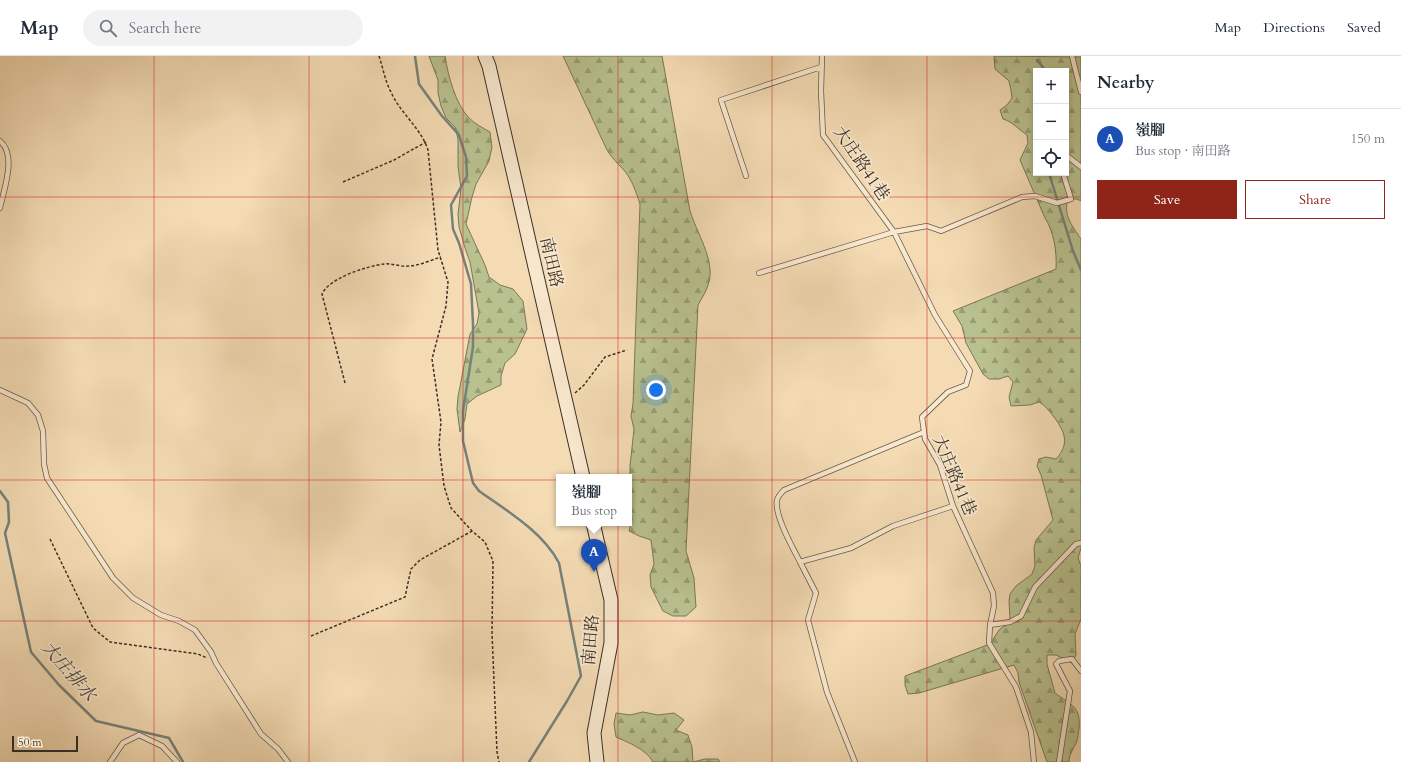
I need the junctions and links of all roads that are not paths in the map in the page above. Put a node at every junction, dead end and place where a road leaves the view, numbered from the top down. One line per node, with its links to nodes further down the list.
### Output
1 (485, 56): 16 (main road, 南田路)
2 (822, 56): 4 (lane, 大庄路41巷)
3 (1072, 56): 5 (lane)
4 (821, 68): 9 (lane); 12 (lane, 大庄路41巷)
5 (1081, 92)
6 (0, 141): 11 (lane)
7 (1069, 157): 8 (lane)
8 (1081, 167)
9 (746, 176)
10 (1064, 176): 12 (lane)
11 (0, 208)
12 (894, 232): 13 (lane); 15 (lane, 大庄路41巷)
13 (759, 273)
14 (0, 390): 25 (lane)
15 (924, 432): 17 (lane, 大庄路41巷); 20 (lane)
16 (582, 474)
17 (953, 506): 20 (lane); 21 (lane, 大庄路41巷)
18 (594, 526): 26 (main road, 南田路)
19 (1081, 543): 21 (lane)
20 (800, 562): 27 (lane)
21 (990, 625): 28 (lane, 大庄路41巷)
22 (1081, 671): 29 (lane)
23 (110, 762): 24 (lane)
24 (177, 762)
25 (288, 762)
26 (597, 762)
27 (855, 762)
28 (1034, 762)
29 (1059, 762)

